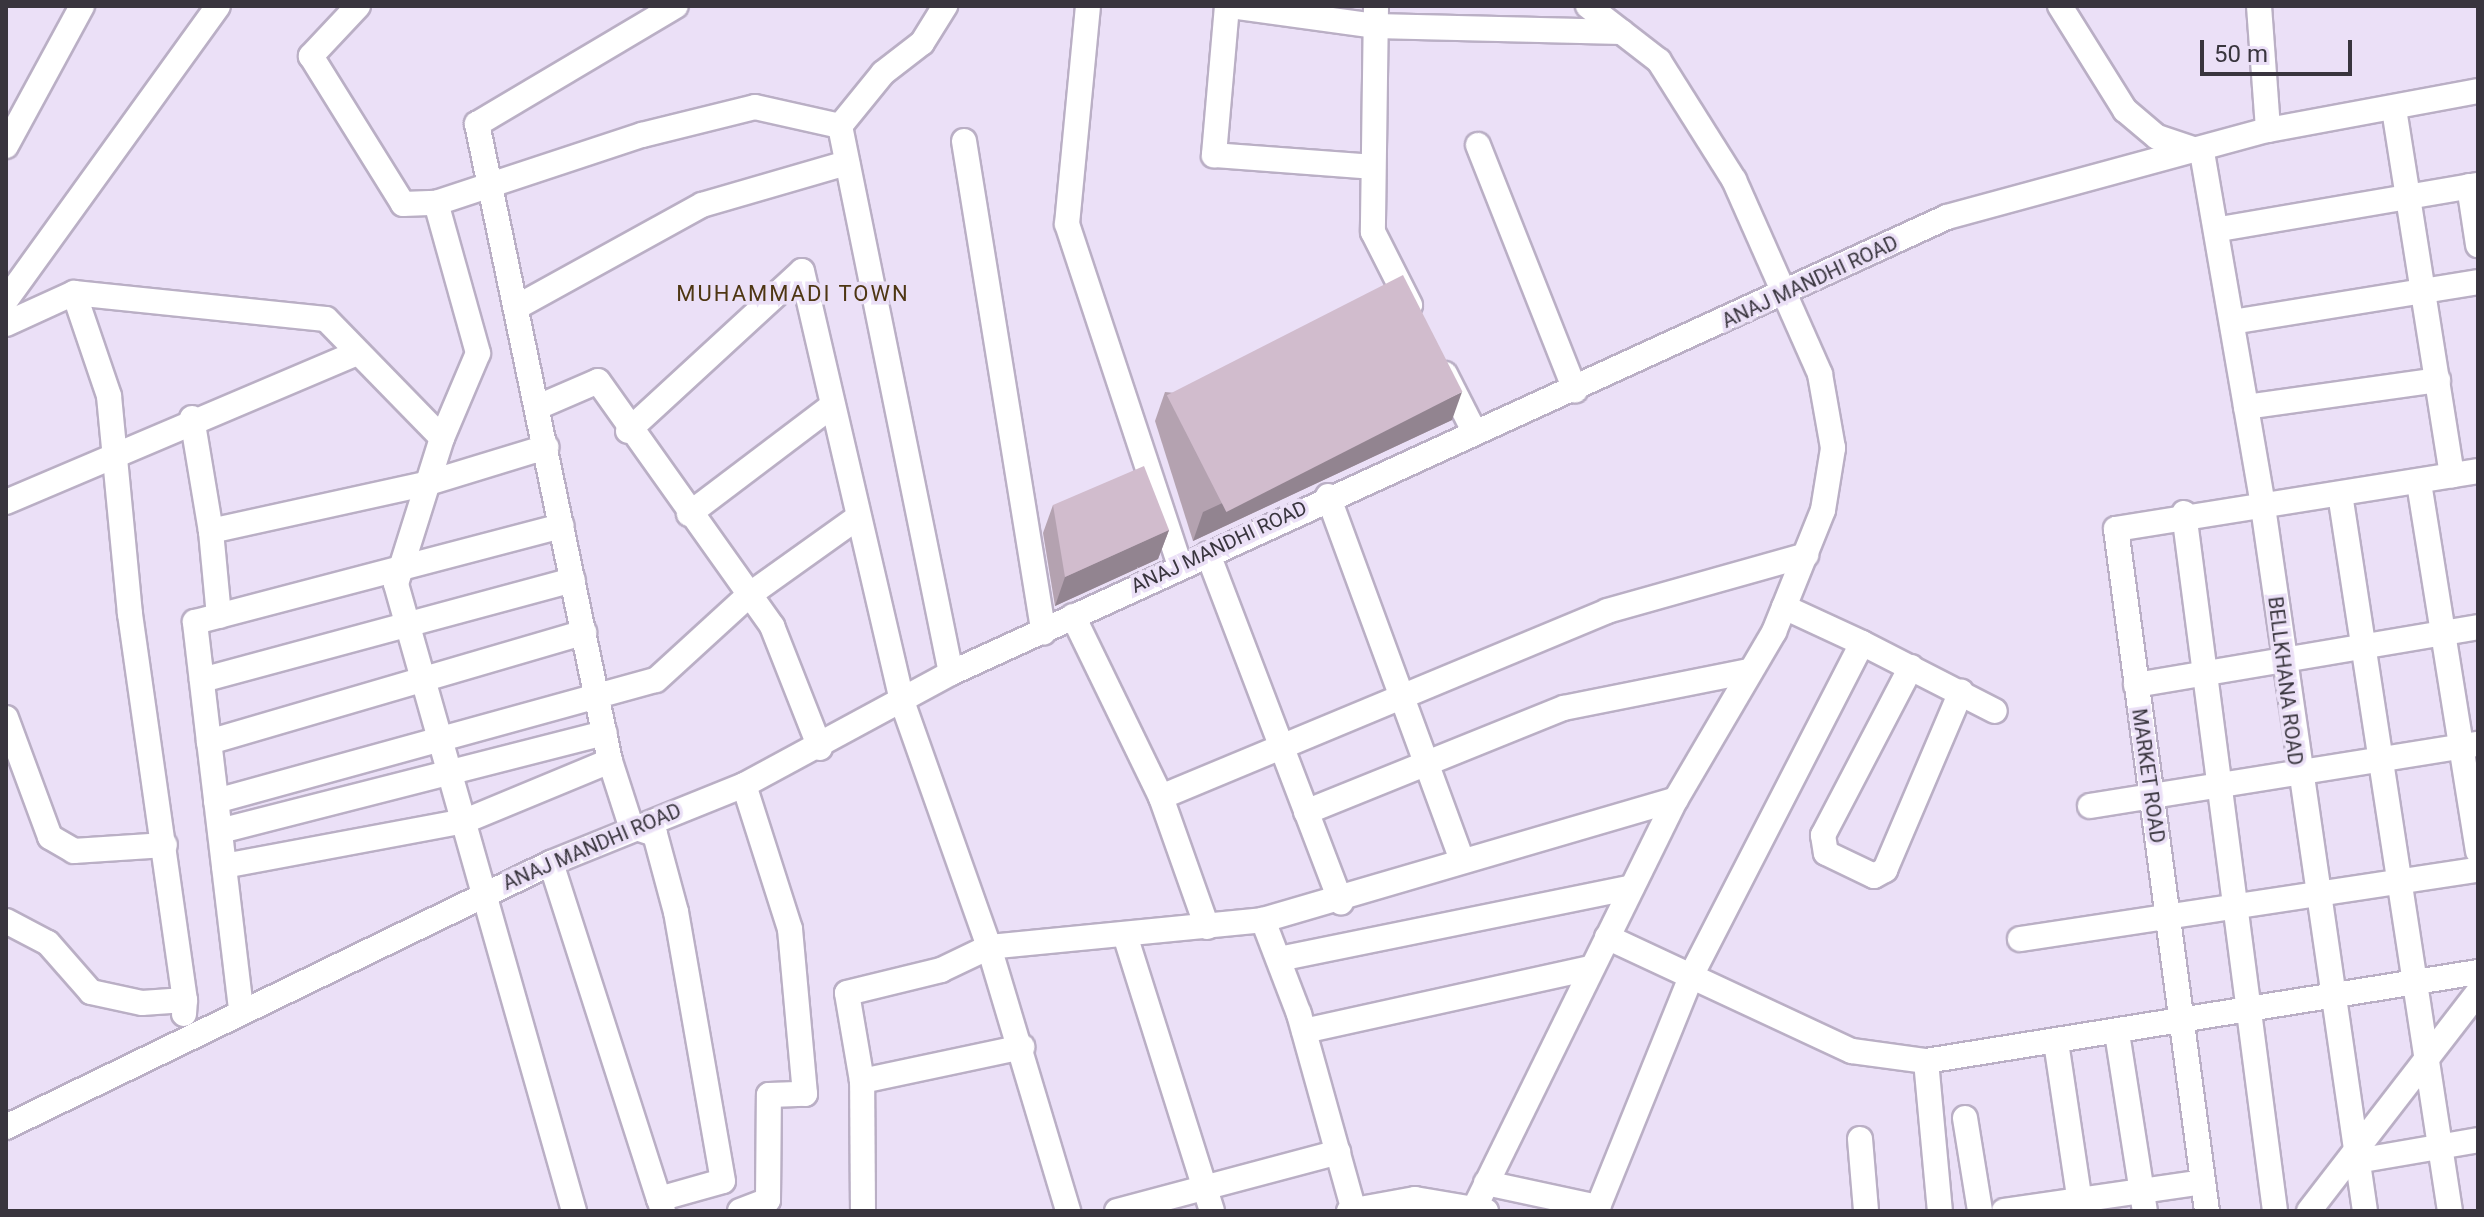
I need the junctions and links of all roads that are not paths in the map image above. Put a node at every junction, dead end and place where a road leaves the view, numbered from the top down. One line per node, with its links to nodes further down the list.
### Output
1 (82, 6): 19 (street)
2 (218, 6): 33 (street)
3 (358, 6): 26 (street)
4 (676, 6): 23 (street)
5 (945, 6): 15 (street)
6 (1088, 6): 64 (street)
7 (1229, 6): 11 (street); 22 (street)
8 (1588, 6): 12 (street)
9 (2060, 6): 20 (street)
10 (2259, 6): 16 (street)
11 (1376, 16): 12 (street); 22 (street)
12 (1622, 32): 32 (street)
13 (2478, 91): 14 (street, ANAJ MANDHI ROAD)
14 (2394, 109): 16 (street, ANAJ MANDHI ROAD); 25 (street)
15 (840, 126): 21 (street); 23 (street)
16 (2268, 130): 20 (street, ANAJ MANDHI ROAD)
17 (964, 141): 74 (street)
18 (1478, 145): 39 (street)
19 (6, 146)
20 (2202, 152): 27 (street, BELLKHANA ROAD); 32 (street, ANAJ MANDHI ROAD)
21 (847, 163): 34 (street); 81 (street)
22 (1373, 167): 44 (street)
23 (490, 181): 26 (street); 34 (street)
24 (2474, 186): 25 (street); 28 (street)
25 (2409, 197): 27 (street); 30 (street)
26 (436, 203): 46 (street)
27 (2220, 229): 35 (street, BELLKHANA ROAD)
28 (2478, 245)
29 (2478, 282): 30 (street)
30 (2424, 291): 35 (street); 38 (street)
31 (74, 293): 36 (street); 37 (street); 48 (street)
32 (1788, 293): 39 (street, ANAJ MANDHI ROAD); 63 (street)
33 (6, 300)
34 (517, 307): 41 (street)
35 (2232, 322): 42 (street, BELLKHANA ROAD)
36 (6, 324)
37 (355, 354): 43 (street); 46 (street)
38 (2438, 380): 42 (street); 50 (street)
39 (1575, 390): 44 (street, ANAJ MANDHI ROAD)
40 (832, 406): 45 (street); 58 (street); 59 (street)
41 (538, 407): 45 (street); 47 (street)
42 (2246, 407): 55 (street, BELLKHANA ROAD)
43 (192, 418): 48 (street); 61 (street)
44 (1473, 429): 54 (street, ANAJ MANDHI ROAD)
45 (628, 431): 58 (street)
46 (442, 438): 52 (street)
47 (546, 447): 52 (street); 60 (street)
48 (116, 452): 56 (street); 114 (street)
49 (2478, 471): 50 (street)
50 (2452, 475): 51 (street)
51 (2419, 483): 53 (street); 75 (street)
52 (425, 484): 61 (street); 65 (street)
53 (2340, 494): 55 (street); 77 (street)
54 (1328, 496): 62 (street, ANAJ MANDHI ROAD); 86 (street)
55 (2262, 500): 57 (street); 78 (street, BELLKHANA ROAD)
56 (6, 502)
57 (2184, 513): 82 (street); 85 (street)
58 (689, 514): 67 (street)
59 (857, 518): 67 (street); 89 (street)
60 (562, 526): 65 (street); 66 (street)
61 (211, 531): 69 (street)
62 (1208, 554): 64 (street, ANAJ MANDHI ROAD); 95 (street)
63 (1806, 555): 68 (street); 86 (street)
64 (1180, 566): 70 (street, ANAJ MANDHI ROAD)
65 (400, 568): 69 (street); 71 (street)
66 (573, 580): 71 (street); 73 (street)
67 (749, 595): 88 (street); 97 (street)
68 (1784, 607): 76 (street); 80 (street)
69 (219, 616): 83 (street)
70 (1073, 616): 74 (street, ANAJ MANDHI ROAD); 105 (street)
71 (407, 625): 83 (street); 84 (street)
72 (2478, 627): 75 (street, MARKET ROAD)
73 (584, 632): 84 (street); 88 (street)
74 (1044, 633): 81 (street, ANAJ MANDHI ROAD)
75 (2443, 635): 77 (street, MARKET ROAD); 96 (street)
76 (1862, 643): 79 (street); 137 (street)
77 (2363, 648): 78 (street, MARKET ROAD); 98 (street)
78 (2282, 661): 82 (street, MARKET ROAD); 102 (street, BELLKHANA ROAD)
79 (1911, 667): 87 (street); 87 (street)
80 (1749, 671): 100 (street); 107 (street)
81 (951, 673): 89 (street, ANAJ MANDHI ROAD)
82 (2206, 673): 85 (street, MARKET ROAD); 104 (street)
83 (202, 680): 93 (street)
84 (423, 680): 93 (street); 94 (street)
85 (2136, 685): 106 (street, MARKET ROAD)
86 (1399, 692): 95 (street); 100 (street)
87 (1961, 692): 90 (street)
88 (597, 699): 92 (street); 94 (street)
89 (902, 701): 97 (street, ANAJ MANDHI ROAD); 133 (street)
90 (1995, 711)
91 (6, 718): 114 (street)
92 (605, 733): 99 (street); 101 (street)
93 (209, 742): 108 (street)
94 (441, 742): 101 (street); 108 (street)
95 (1285, 744): 105 (street); 110 (street)
96 (2470, 746): 98 (street); 115 (street)
97 (820, 748): 103 (street, ANAJ MANDHI ROAD)
98 (2381, 760): 102 (street); 120 (street)
99 (610, 761): 111 (street); 112 (street)
100 (1428, 767): 110 (street); 116 (street)
101 (449, 773): 111 (street); 113 (street)
102 (2297, 773): 104 (street); 123 (street, BELLKHANA ROAD)
103 (744, 785): 112 (street, ANAJ MANDHI ROAD); 168 (street)
104 (2221, 785): 106 (street); 125 (street)
105 (1161, 797): 129 (street)
106 (2150, 797): 109 (street); 126 (street, MARKET ROAD)
107 (1676, 799): 116 (street); 121 (street)
108 (216, 801): 113 (street)
109 (2090, 806)
110 (1306, 812): 124 (street)
111 (465, 821): 118 (street); 122 (street)
112 (631, 826): 117 (street, ANAJ MANDHI ROAD); 165 (street)
113 (220, 831): 118 (street)
114 (165, 845): 141 (street)
115 (2478, 851)
116 (1462, 861): 124 (street)
117 (551, 863): 122 (street, ANAJ MANDHI ROAD); 165 (street)
118 (224, 866): 142 (street)
119 (2478, 870): 120 (street)
120 (2400, 882): 123 (street); 138 (street)
121 (1632, 887): 131 (street); 134 (street)
122 (487, 893): 142 (street, ANAJ MANDHI ROAD); 167 (street)
123 (2317, 894): 125 (street); 140 (street, BELLKHANA ROAD)
124 (1341, 902): 127 (street)
125 (2238, 906): 126 (street); 143 (street)
126 (2168, 917): 132 (street); 144 (street, MARKET ROAD)
127 (1263, 920): 129 (street); 134 (street)
128 (6, 921): 141 (street)
129 (1207, 927): 130 (street)
130 (1125, 935): 133 (street); 161 (street)
131 (1607, 937): 135 (street); 137 (street)
132 (2020, 939)
133 (989, 947): 149 (street); 152 (street)
134 (1279, 959): 145 (street)
135 (1590, 968): 145 (street); 163 (street)
136 (2478, 972): 138 (street)
137 (1692, 974): 151 (street); 163 (street)
138 (2413, 983): 140 (street); 150 (street)
139 (2478, 992): 150 (street)
140 (2332, 998): 143 (street); 159 (street, BELLKHANA ROAD)
141 (185, 1000): 147 (street)
142 (241, 1009): 147 (street, ANAJ MANDHI ROAD)
143 (2254, 1012): 144 (street); 179 (street)
144 (2181, 1023): 146 (street); 160 (street, MARKET ROAD)
145 (1304, 1031): 158 (street)
146 (2117, 1033): 148 (street); 162 (street)
147 (184, 1036): 154 (street, ANAJ MANDHI ROAD)
148 (2056, 1042): 151 (street); 164 (street)
149 (1022, 1047): 152 (street); 170 (street)
150 (2426, 1055): 157 (street); 159 (street)
151 (1926, 1061): 174 (street)
152 (862, 1081): 169 (street)
153 (1965, 1118): 175 (street)
154 (6, 1127)
155 (1860, 1139): 173 (street)
156 (2478, 1140): 157 (street)
157 (2440, 1147): 159 (street); 182 (street)
158 (1338, 1152): 161 (street); 166 (street)
159 (2356, 1157): 180 (street); 181 (street, BELLKHANA ROAD)
160 (2203, 1182): 162 (street); 178 (street, MARKET ROAD)
161 (1205, 1187): 171 (street); 172 (street)
162 (2141, 1187): 164 (street); 177 (street)
163 (1480, 1202): 166 (street)
164 (2081, 1204): 176 (street)
165 (661, 1205)
166 (1353, 1210)
167 (574, 1211)
168 (740, 1211)
169 (863, 1211)
170 (1068, 1211)
171 (1117, 1211)
172 (1212, 1211)
173 (1866, 1211)
174 (1940, 1211)
175 (1980, 1211)
176 (2004, 1211)
177 (2145, 1211)
178 (2207, 1211)
179 (2275, 1211)
180 (2309, 1211)
181 (2365, 1211)
182 (2450, 1211)

